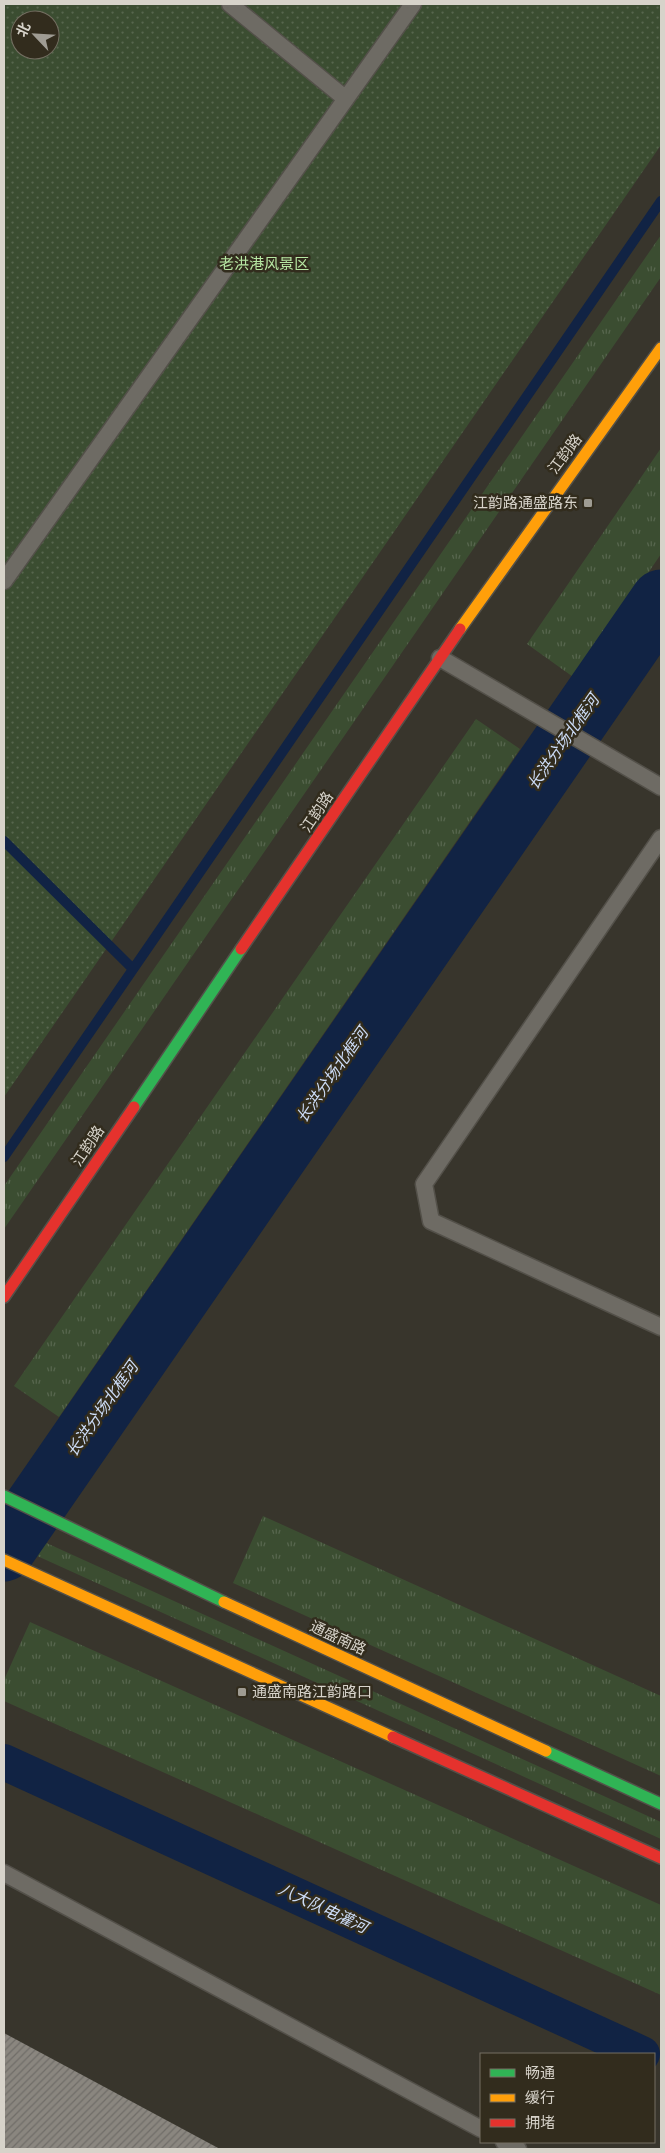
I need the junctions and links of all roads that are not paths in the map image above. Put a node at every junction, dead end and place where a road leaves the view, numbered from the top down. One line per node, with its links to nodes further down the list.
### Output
1 (230, 4): 3 (lane)
2 (413, 4): 3 (lane)
3 (346, 98): 5 (lane)
4 (661, 348): 6 (main road, 江韵路)
5 (4, 581)
6 (440, 658): 7 (lane); 9 (main road, 江韵路)
7 (661, 787)
8 (661, 838): 10 (lane)
9 (4, 1297)
10 (661, 1327)
11 (4, 1496): 13 (main road, 通盛南路)
12 (4, 1560): 14 (main road)
13 (661, 1804)
14 (661, 1858)
15 (4, 1873): 16 (lane)
16 (480, 2128)
17 (506, 2143): 18 (lane)
18 (518, 2149)

